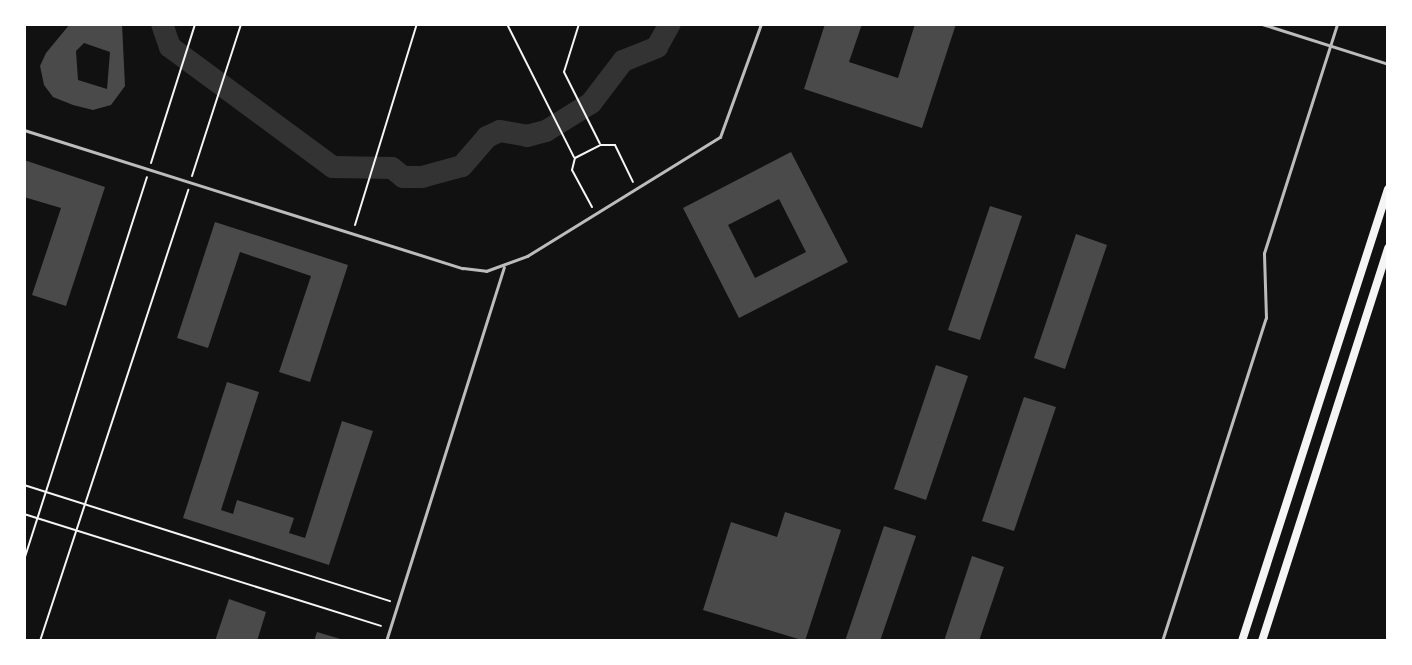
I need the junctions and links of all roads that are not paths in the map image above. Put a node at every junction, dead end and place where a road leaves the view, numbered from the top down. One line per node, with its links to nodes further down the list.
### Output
1 (761, 24): 9 (lane)
2 (1262, 24): 4 (lane)
3 (1337, 24): 4 (lane)
4 (1329, 45): 5 (lane); 11 (lane)
5 (1388, 64)
6 (24, 130): 9 (lane)
7 (1388, 189): 12 (main road)
8 (1388, 248): 13 (main road)
9 (504, 267): 10 (lane)
10 (386, 641)
11 (1162, 641)
12 (1242, 641)
13 (1262, 641)

